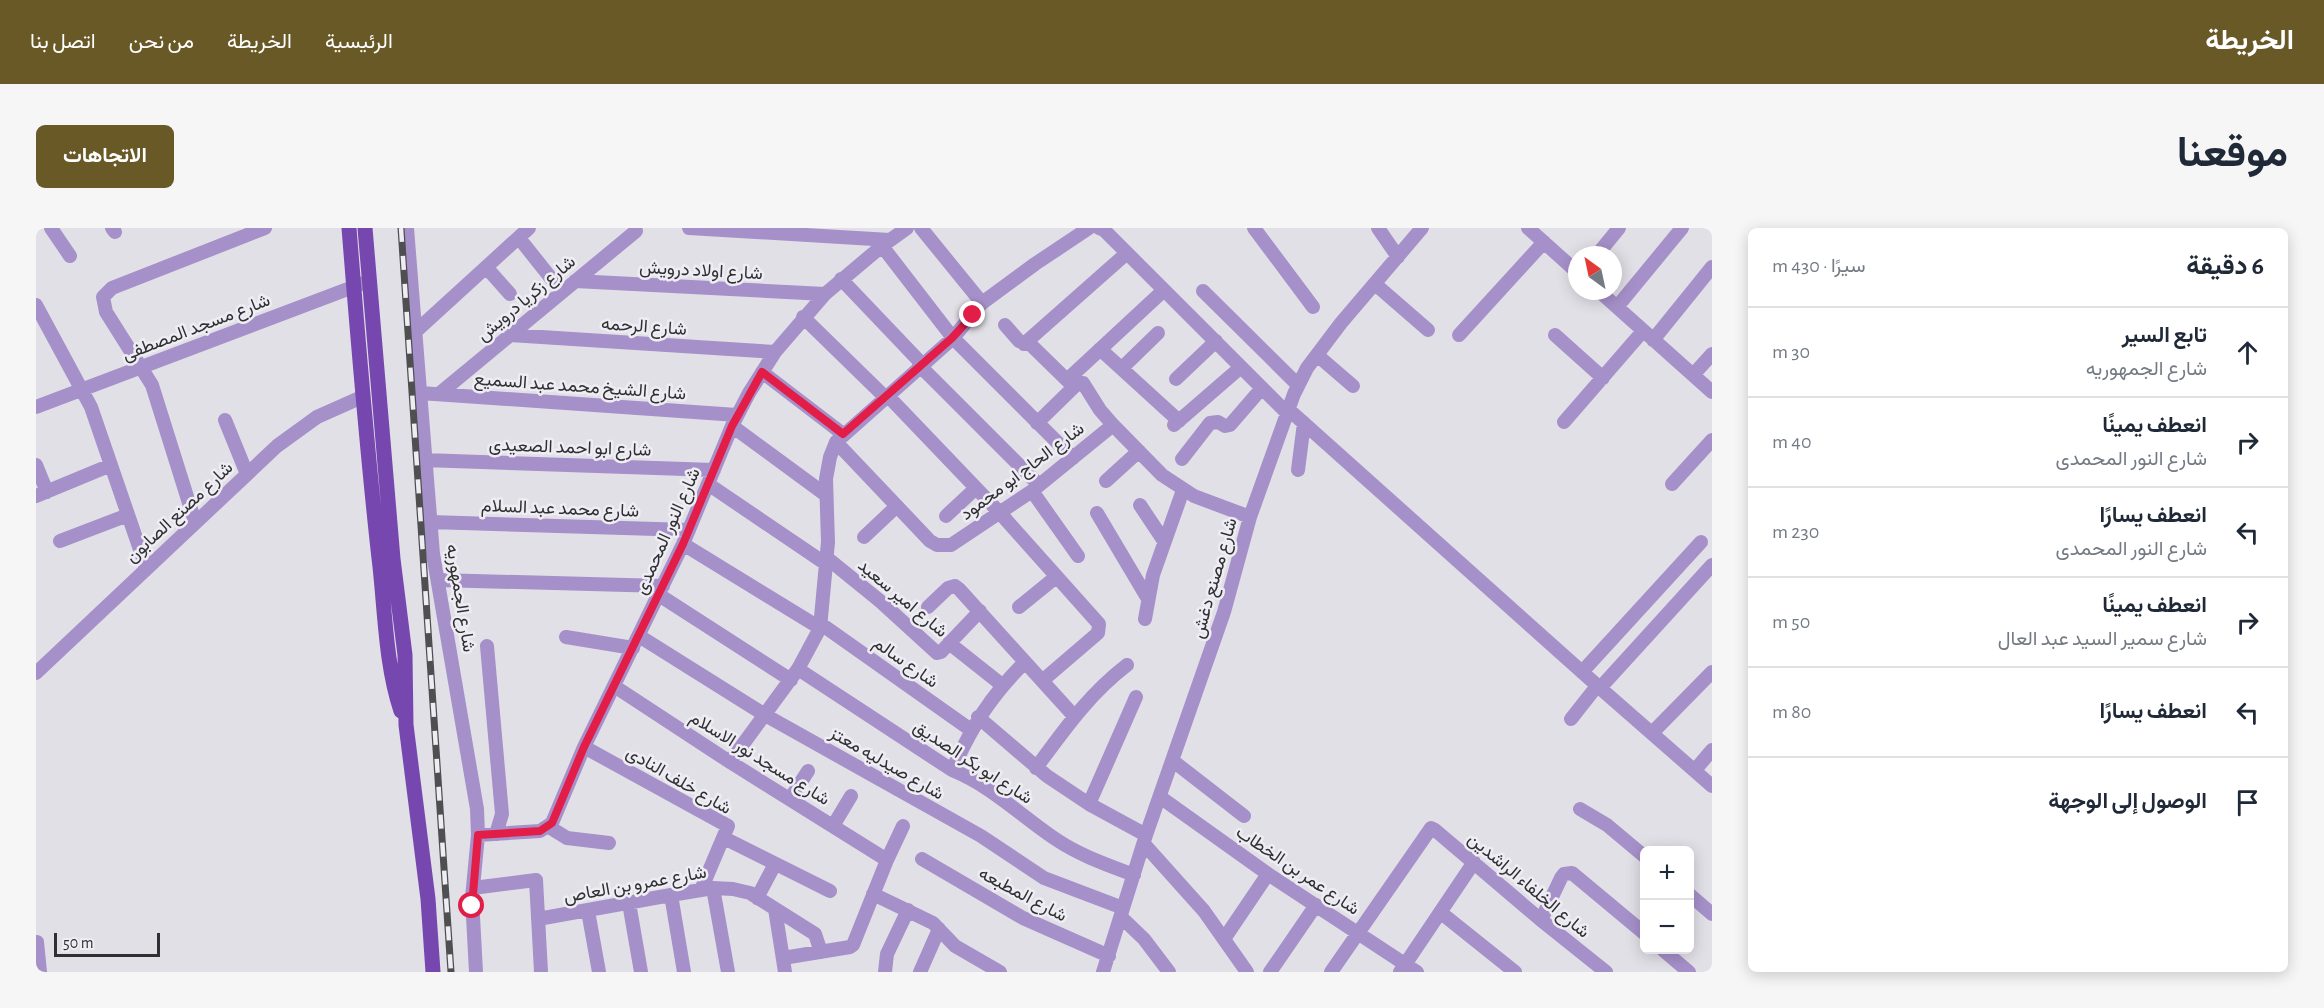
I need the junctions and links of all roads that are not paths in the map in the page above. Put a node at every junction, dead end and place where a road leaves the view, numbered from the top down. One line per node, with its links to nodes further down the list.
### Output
1 (51, 228): 23 (street)
2 (265, 228): 60 (street)
3 (349, 228): 32 (main road)
4 (365, 228): 29 (main road)
5 (407, 228): 46 (street, شارع الجمهوريه)
6 (689, 228): 20 (street)
7 (907, 228): 20 (street, شارع النور المحمدى)
8 (921, 228): 39 (street)
9 (1089, 228): 39 (street)
10 (1099, 228): 22 (street)
11 (1254, 228): 42 (street)
12 (1378, 228): 24 (street)
13 (1422, 228): 24 (street, شارع مصنع دغش)
14 (1528, 228): 19 (street)
15 (1619, 228): 21 (street)
16 (1682, 228): 41 (street)
17 (636, 231): 30 (street, شارع زكريا درويش)
18 (524, 233): 26 (street); 35 (street)
19 (1544, 242): 25 (street); 49 (street)
20 (886, 243): 28 (street, شارع النور المحمدى); 52 (street)
21 (1604, 246)
22 (1127, 253): 33 (street); 54 (street)
23 (70, 256)
24 (1398, 257): 31 (street, شارع مصنع دغش)
25 (1568, 264)
26 (486, 267): 36 (street); 46 (street)
27 (1712, 267): 51 (street)
28 (841, 279): 37 (street, شارع النور المحمدى); 59 (street)
29 (369, 281): 32 (street, شارع مسجد المصطفى); 104 (main road)
30 (575, 281): 35 (street, شارع زكريا درويش); 37 (street, شارع اولاد درويش)
31 (1375, 284): 45 (street); 58 (street, شارع مصنع دغش)
32 (354, 287): 60 (street, شارع مسجد المصطفى); 76 (main road)
33 (1164, 290): 53 (street); 55 (street)
34 (1203, 291): 68 (street)
35 (562, 292): 48 (street, شارع زكريا درويش)
36 (510, 294)
37 (825, 294): 43 (street, شارع النور المحمدى)
38 (1609, 300): 41 (street)
39 (982, 303): 52 (street)
40 (36, 305): 71 (street)
41 (1617, 307): 51 (street)
42 (1313, 308)
43 (803, 317): 56 (street, شارع النور المحمدى); 75 (street)
44 (1005, 325): 54 (street)
45 (1428, 330)
46 (415, 332): 73 (street, شارع الجمهوريه)
47 (1158, 333): 62 (street)
48 (510, 335): 56 (street, شارع الرحمه); 74 (street, شارع زكريا درويش)
49 (1460, 335)
50 (1555, 335): 65 (street)
51 (1648, 335): 64 (street); 65 (street)
52 (952, 338): 59 (street); 81 (street)
53 (1216, 341): 61 (street); 66 (street)
54 (1024, 344): 67 (street)
55 (1100, 349): 62 (street); 67 (street)
56 (775, 352): 63 (street, شارع النور المحمدى)
57 (1712, 354): 64 (street)
58 (1317, 355): 68 (street, شارع مصنع دغش); 69 (street)
59 (921, 365): 75 (street); 100 (street)
60 (142, 367): 71 (street, شارع مسجد المصطفى); 112 (street)
61 (1241, 367): 62 (street); 70 (street)
62 (1122, 368)
63 (762, 372): 80 (street, شارع النور المحمدى); 85 (street)
64 (1693, 375): 72 (street)
65 (1603, 378): 83 (street)
66 (1176, 379)
67 (1070, 383): 81 (street); 84 (street)
68 (1298, 385): 78 (street, شارع مصنع دغش)
69 (1353, 386)
70 (1262, 388): 78 (street); 89 (street)
71 (82, 390): 77 (street, شارع مسجد المصطفى); 92 (street)
72 (1712, 392)
73 (420, 393): 74 (street, شارع الشيخ محمد عبد السميع); 90 (street, شارع الجمهوريه)
74 (439, 394): 80 (street, شارع الشيخ محمد عبد السميع)
75 (886, 396): 85 (street); 99 (street)
76 (362, 397): 95 (street, شارع مصنع الصابون); 104 (main road)
77 (36, 407)
78 (1288, 411): 82 (street); 111 (street, شارع مصنع دغش)
79 (225, 420): 95 (street)
80 (735, 420): 93 (street, شارع النور المحمدى); 103 (street)
81 (1038, 423): 88 (street)
82 (1304, 423): 94 (street); 139 (street)
83 (1564, 423)
84 (1113, 425): 87 (street); 88 (street, شارع الحاج ابو محمود)
85 (840, 438): 103 (street); 106 (street)
86 (1712, 440): 98 (street)
87 (1139, 452): 96 (street); 101 (street)
88 (1073, 458): 100 (street, شارع الحاج ابو محمود)
89 (1182, 459)
90 (424, 460): 93 (street, شارع ابو احمد الصعيدى); 113 (street, شارع الجمهوريه)
91 (36, 465): 102 (street)
92 (111, 465): 102 (street); 109 (street)
93 (714, 470): 97 (street, شارع النور المحمدى)
94 (1298, 470)
95 (247, 474): 112 (street, شارع مصنع الصابون)
96 (1106, 482)
97 (708, 484): 114 (street, شارع النور المحمدى); 121 (street)
98 (1672, 484)
99 (976, 488): 107 (street); 110 (street)
100 (1035, 488): 107 (street, شارع الحاج ابو محمود); 120 (street)
101 (1183, 490): 111 (street); 117 (street)
102 (41, 494)
103 (826, 495): 121 (street)
104 (380, 497): 213 (main road)
105 (1140, 505): 117 (street)
106 (897, 506): 107 (street, شارع الحاج ابو محمود); 115 (street)
107 (1000, 513): 124 (street)
108 (1097, 513): 127 (street)
109 (128, 514): 116 (street); 123 (street)
110 (946, 516)
111 (1250, 517): 156 (street, شارع مصنع دغش)
112 (195, 522): 123 (street, شارع مصنع الصابون)
113 (430, 522): 114 (street, شارع محمد عبد السلام); 125 (street, شارع الجمهوريه)
114 (689, 530): 119 (street, شارع النور المحمدى)
115 (864, 537)
116 (60, 541)
117 (1164, 541): 127 (street)
118 (1701, 542): 139 (street)
119 (683, 544): 126 (street, شارع النور المحمدى); 132 (street, شارع سالم)
120 (1078, 556)
121 (826, 561): 132 (street); 135 (street, شارع امير سعيد)
122 (1712, 565): 146 (street)
123 (146, 567): 141 (street, شارع مصنع الصابون)
124 (1056, 577): 129 (street); 143 (street)
125 (438, 580): 126 (street); 173 (street, شارع الجمهوريه)
126 (661, 590): 134 (street, شارع النور المحمدى); 142 (street, شارع ابو بكر الصديق)
127 (1148, 599): 131 (street)
128 (928, 607): 130 (street)
129 (1019, 607)
130 (980, 611): 135 (street, شارع امير سعيد); 137 (street)
131 (1144, 619)
132 (820, 626): 142 (street); 152 (street, شارع سالم)
133 (566, 638): 134 (street)
134 (636, 642): 145 (street, شارع النور المحمدى); 148 (street, شارع صيدليه معتز)
135 (949, 644): 144 (street)
136 (486, 646): 172 (street)
137 (1025, 662): 143 (street); 144 (street)
138 (1127, 665): 149 (street)
139 (1582, 672): 146 (street)
140 (1712, 672): 153 (street)
141 (36, 673)
142 (794, 674): 148 (street); 159 (street, شارع ابو بكر الصديق)
143 (1042, 681): 149 (street)
144 (1002, 685): 150 (street)
145 (614, 686): 154 (street, شارع النور المحمدى); 157 (street, شارع مسجد نور الاسلام)
146 (1598, 687): 151 (street); 153 (street)
147 (1136, 697): 166 (street)
148 (765, 715): 157 (street); 196 (street, شارع صيدليه معتز)
149 (1074, 716): 158 (street)
150 (978, 717): 152 (street); 158 (street)
151 (1571, 719)
152 (971, 730): 159 (street)
153 (1652, 733): 160 (street)
154 (584, 747): 169 (street, شارع النور المحمدى); 174 (street, شارع خلف النادى)
155 (1712, 750): 160 (street)
156 (1173, 761): 164 (street, شارع مصنع دغش); 168 (street)
157 (730, 762): 165 (street, شارع مسجد نور الاسلام)
158 (1036, 768): 166 (street)
159 (952, 770): 183 (street, شارع ابو بكر الصديق)
160 (1695, 770): 162 (street)
161 (808, 771): 165 (street)
162 (1712, 786)
163 (851, 796): 170 (street)
164 (1160, 797): 175 (street, شارع مصنع دغش); 182 (street, شارع عمر بن الخطاب)
165 (790, 799): 170 (street, شارع مسجد نور الاسلام)
166 (1089, 804): 175 (street)
167 (1580, 810): 177 (street)
168 (1244, 816)
169 (549, 826): 172 (street); 176 (street)
170 (833, 826): 179 (street, شارع مسجد نور الاسلام)
171 (903, 826): 179 (street)
172 (496, 834): 173 (street)
173 (478, 835): 184 (street, شارع الجمهوريه)
174 (724, 838): 181 (street); 185 (street, شارع خلف النادى)
175 (1145, 839): 183 (street, شارع مصنع دغش); 204 (street)
176 (609, 843)
177 (1640, 853)
178 (922, 859): 208 (street, شارع المطبعه)
179 (887, 860): 187 (street)
180 (1474, 862): 197 (street); 200 (street, شارع الخلفاء الراشدين); 203 (street, شارع الخلفاء الراشدين)
181 (776, 864): 186 (street); 189 (street)
182 (1268, 874): 192 (street, شارع عمر بن الخطاب); 204 (street)
183 (1134, 875): 196 (street, شارع مصنع دغش)
184 (473, 888): 199 (street); 214 (street, شارع الجمهوريه)
185 (707, 889): 188 (street, شارع عمرو بن العاص); 189 (street, شارع عمرو بن العاص); 219 (street)
186 (830, 891)
187 (873, 894): 194 (street); 206 (street)
188 (671, 895): 191 (street, شارع عمرو بن العاص); 218 (street)
189 (758, 898): 193 (street, شارع عمرو بن العاص)
190 (1694, 899): 198 (street)
191 (629, 903): 195 (street, شارع عمرو بن العاص); 217 (street)
192 (1316, 905): 203 (street, شارع عمر بن الخطاب); 226 (street)
193 (775, 909): 206 (street, شارع عمرو بن العاص); 209 (street)
194 (908, 910): 201 (street); 221 (street)
195 (588, 911): 199 (street, شارع عمرو بن العاص); 216 (street)
196 (1122, 912): 208 (street, شارع مصنع دغش); 224 (street)
197 (1440, 912): 210 (street); 228 (street)
198 (1712, 914)
199 (538, 919): 215 (street)
200 (1541, 920): 202 (street); 229 (street, شارع الخلفاء الراشدين)
201 (939, 929): 211 (street); 222 (street)
202 (1640, 930)
203 (1359, 933): 210 (street, شارع عمر بن الخطاب); 227 (street)
204 (1224, 939): 225 (street)
205 (37, 942): 212 (street)
206 (821, 952): 209 (street)
207 (1668, 954): 230 (street)
208 (1109, 956): 223 (street, شارع مصنع دغش)
209 (783, 958): 220 (street)
210 (1407, 969)
211 (993, 971)
212 (40, 972)
213 (433, 972)
214 (476, 972)
215 (541, 972)
216 (599, 972)
217 (641, 972)
218 (684, 972)
219 (728, 972)
220 (785, 972)
221 (885, 972)
222 (920, 972)
223 (1103, 972)
224 (1169, 972)
225 (1247, 972)
226 (1270, 972)
227 (1331, 972)
228 (1515, 972)
229 (1606, 972)
230 (1689, 972)

